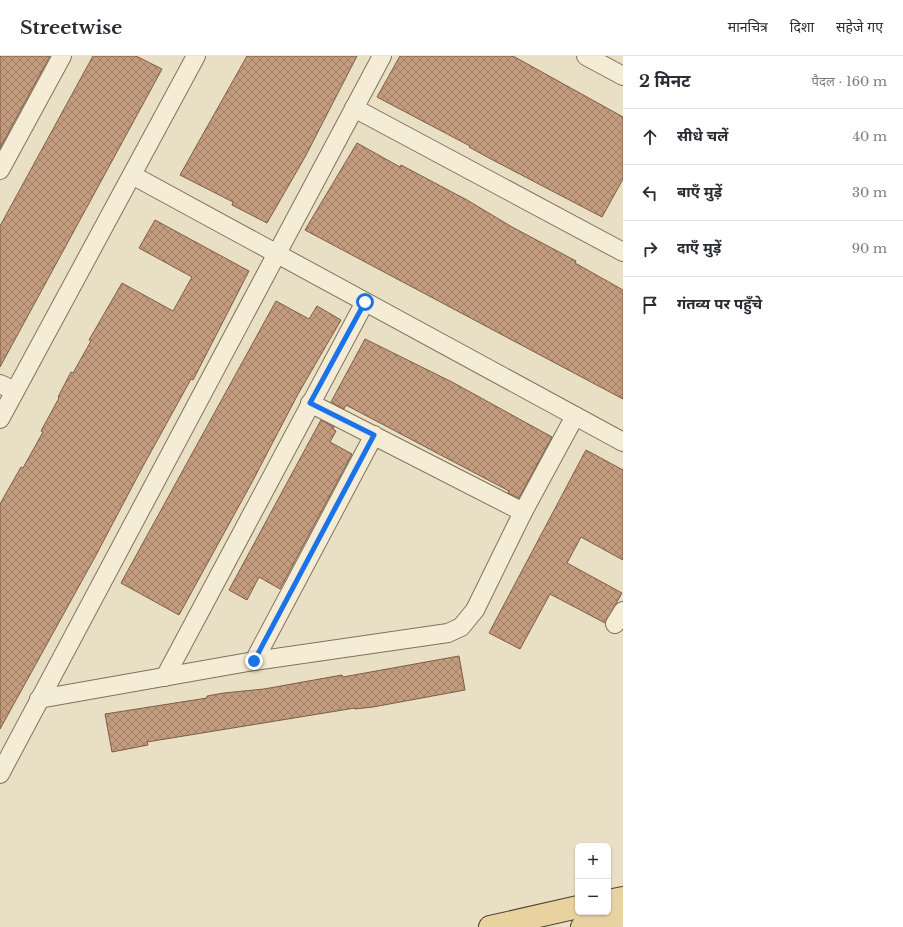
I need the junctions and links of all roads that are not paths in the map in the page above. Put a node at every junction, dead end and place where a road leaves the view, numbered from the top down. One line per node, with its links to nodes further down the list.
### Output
1 (62, 56): 7 (street)
2 (196, 56): 8 (street)
3 (382, 56): 6 (street)
4 (586, 56): 5 (street)
5 (623, 76)
6 (354, 108): 9 (street); 10 (street)
7 (0, 170)
8 (132, 175): 10 (street); 12 (street)
9 (623, 252)
10 (276, 254): 11 (street); 21 (street)
11 (365, 302): 13 (street); 14 (street)
12 (7, 388): 15 (street)
13 (310, 403): 16 (street); 20 (street)
14 (575, 416): 17 (street); 18 (street)
15 (0, 419)
16 (374, 435): 18 (street); 19 (street)
17 (623, 442)
18 (523, 512): 19 (street)
19 (254, 661): 20 (street)
20 (165, 677): 21 (street)
21 (40, 699): 22 (street)
22 (0, 774)
23 (623, 898): 25 (main road)
24 (575, 909): 26 (main road)
25 (609, 916): 27 (main road)
26 (490, 927)
27 (582, 927)

